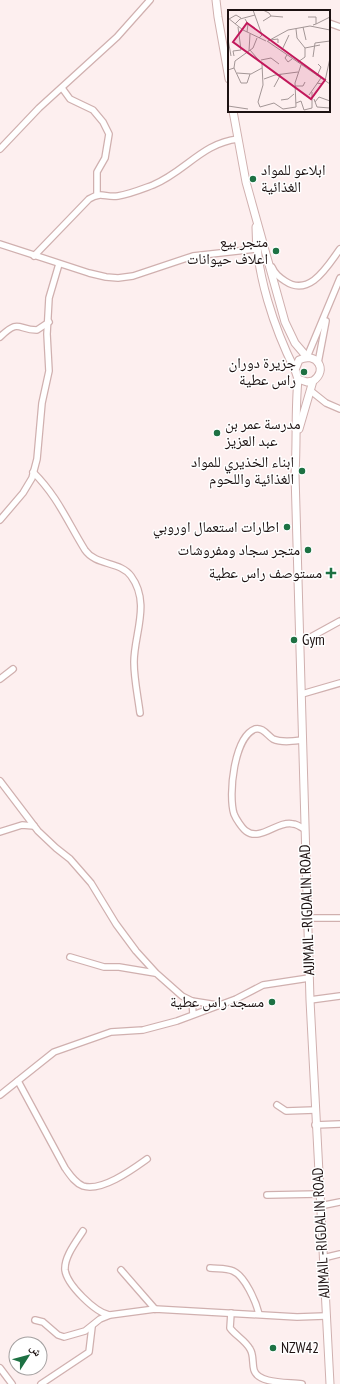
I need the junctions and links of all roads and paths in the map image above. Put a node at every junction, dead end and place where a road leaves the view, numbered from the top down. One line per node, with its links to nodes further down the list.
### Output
1 (150, 0): 6 (street)
2 (216, 0): 5 (main road)
3 (330, 23): 4 (street)
4 (340, 27)
5 (228, 73)
6 (62, 88): 9 (street); 10 (street)
7 (234, 112): 8 (main road)
8 (238, 139): 10 (street); 11 (main road)
9 (0, 149)
10 (97, 194): 16 (street)
11 (256, 221): 12 (main road); 15 (main road)
12 (263, 243): 14 (street); 15 (street); 22 (main road)
13 (0, 244): 16 (street)
14 (340, 248)
15 (256, 249): 17 (street); 24 (main road)
16 (34, 256): 17 (street)
17 (59, 264): 20 (street)
18 (340, 278): 19 (street)
19 (327, 311): 22 (street); 23 (street)
20 (49, 322): 21 (street); 30 (street)
21 (0, 337)
22 (307, 357): 23 (main road); 24 (main road)
23 (318, 363): 26 (main road)
24 (295, 370): 25 (main road)
25 (298, 379): 26 (main road); 29 (main road)
26 (313, 381): 27 (main road)
27 (311, 391): 28 (street); 29 (main road)
28 (340, 409)
29 (297, 435): 33 (main road, AJJMAIL -RIGDALIN ROAD)
30 (33, 472): 31 (street); 38 (street)
31 (0, 520)
32 (340, 621): 33 (street)
33 (300, 643): 37 (main road, AJJMAIL -RIGDALIN ROAD)
34 (13, 669): 35 (street)
35 (0, 679)
36 (340, 683): 37 (street)
37 (302, 694): 39 (main road, AJJMAIL -RIGDALIN ROAD)
38 (140, 713)
39 (303, 740): 42 (main road, AJJMAIL -RIGDALIN ROAD); 42 (street)
40 (0, 781): 41 (street)
41 (35, 826): 43 (street); 47 (street)
42 (304, 829): 44 (main road, AJJMAIL -RIGDALIN ROAD)
43 (0, 832)
44 (307, 918): 45 (street); 48 (main road, AJJMAIL -RIGDALIN ROAD)
45 (340, 918)
46 (70, 957): 47 (street)
47 (156, 973): 51 (street)
48 (309, 978): 50 (main road, AJJMAIL -RIGDALIN ROAD); 52 (street)
49 (340, 996): 50 (street)
50 (310, 1000): 57 (main road, AJJMAIL -RIGDALIN ROAD)
51 (192, 1001): 52 (street); 53 (street)
52 (217, 1005): 53 (street)
53 (193, 1014): 54 (street)
54 (18, 1081): 55 (street); 60 (street)
55 (0, 1095)
56 (276, 1105): 57 (street)
57 (315, 1110): 59 (main road, AJJMAIL -RIGDALIN ROAD)
58 (340, 1124): 59 (street)
59 (315, 1125): 61 (main road, AJJMAIL -RIGDALIN ROAD)
60 (147, 1159)
61 (319, 1194): 62 (street); 64 (main road, AJJMAIL -RIGDALIN ROAD)
62 (268, 1195)
63 (340, 1202): 64 (street)
64 (320, 1206): 67 (main road, AJJMAIL -RIGDALIN ROAD)
65 (83, 1231): 73 (street)
66 (340, 1254): 67 (street)
67 (323, 1258): 74 (main road, AJJMAIL -RIGDALIN ROAD)
68 (210, 1268): 72 (street)
69 (121, 1270): 70 (street)
70 (156, 1309): 71 (street); 73 (street)
71 (231, 1313): 72 (street); 80 (street)
72 (259, 1314): 74 (street)
73 (110, 1315): 76 (street)
74 (325, 1316): 81 (main road, AJJMAIL -RIGDALIN ROAD)
75 (35, 1320): 76 (street)
76 (92, 1326): 79 (street)
77 (0, 1368): 78 (street)
78 (12, 1384)
79 (41, 1384)
80 (298, 1384)
81 (330, 1384)

